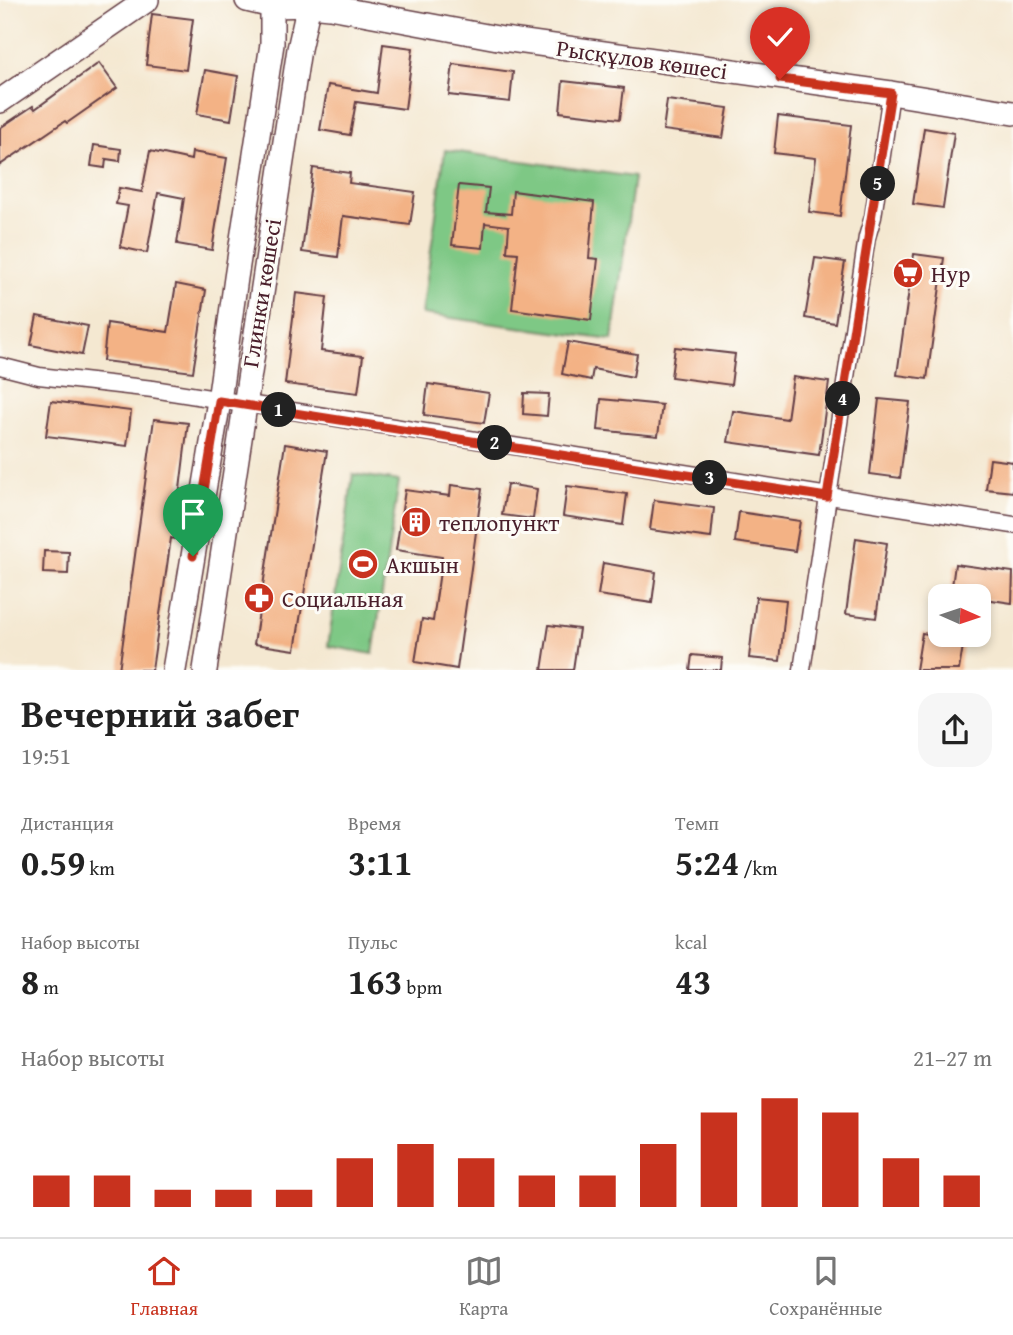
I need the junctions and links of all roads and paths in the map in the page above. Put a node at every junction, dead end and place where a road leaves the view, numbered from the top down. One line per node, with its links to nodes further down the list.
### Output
1 (147, 0): 6 (main road)
2 (247, 0): 4 (main road, Рысқұлов көшесі)
3 (310, 2): 4 (main road, Рысқұлов көшесі); 5 (main road, Рысқұлов көшесі); 10 (main road, Глинки көшесі)
4 (272, 3): 9 (main road, Глинки көшесі)
5 (891, 93): 7 (main road, Рысқұлов көшесі); 11 (street)
6 (0, 101)
7 (1013, 113)
8 (0, 366): 9 (street)
9 (219, 401): 10 (street); 13 (main road, Глинки көшесі)
10 (244, 404): 11 (street); 14 (main road, Глинки көшесі)
11 (827, 497): 12 (street); 15 (street)
12 (1013, 525)
13 (173, 670)
14 (205, 670)
15 (802, 670)

